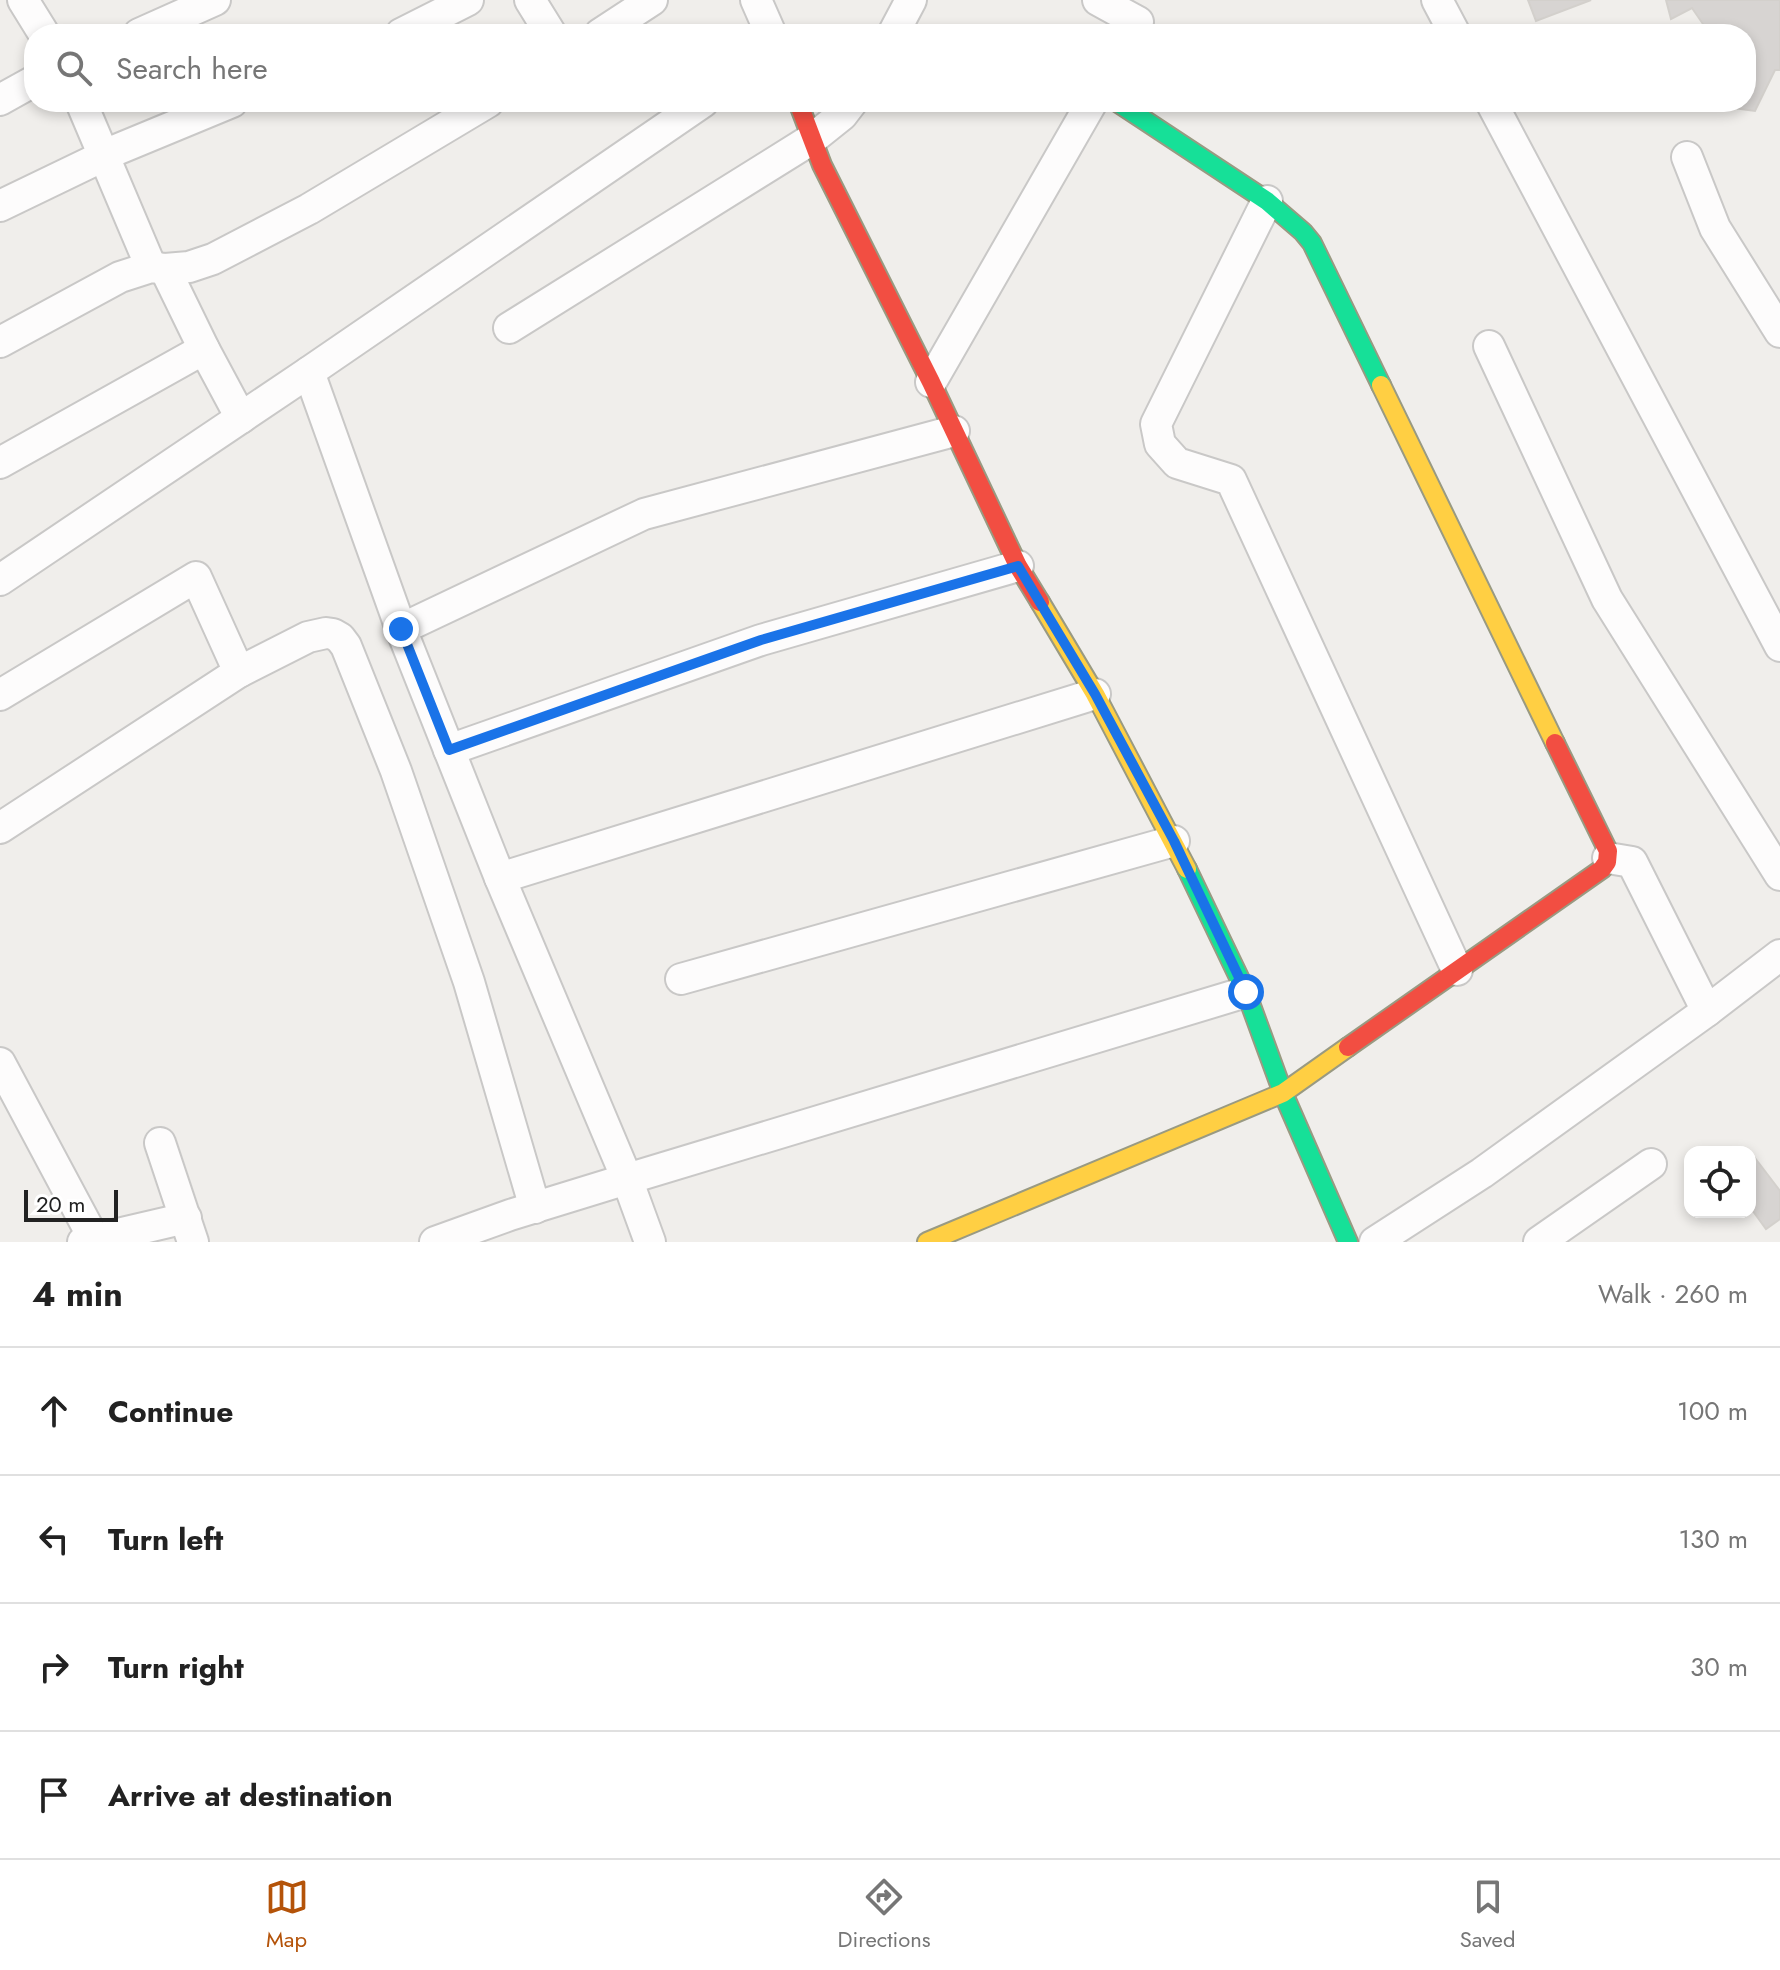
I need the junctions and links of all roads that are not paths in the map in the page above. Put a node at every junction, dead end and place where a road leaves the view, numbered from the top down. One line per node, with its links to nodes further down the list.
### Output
1 (23, 0): 11 (street)
2 (215, 0): 12 (street)
3 (468, 0): 13 (street)
4 (530, 0): 14 (street)
5 (652, 0): 15 (street)
6 (756, 0): 16 (street)
7 (911, 0): 17 (street)
8 (1098, 0): 10 (street)
9 (1437, 0): 18 (street)
10 (1140, 19)
11 (38, 24)
12 (161, 24)
13 (421, 24)
14 (545, 24)
15 (615, 24)
16 (767, 24)
17 (898, 24)
18 (1450, 24)
19 (24, 87): 20 (street)
20 (0, 100)
21 (85, 112): 31 (street)
22 (208, 112): 31 (street)
23 (471, 112): 35 (street)
24 (688, 112): 41 (street)
25 (802, 112): 30 (street)
26 (844, 112): 30 (street)
27 (1086, 112): 42 (street)
28 (1132, 112): 33 (street)
29 (1496, 112): 49 (street)
30 (812, 139): 36 (street); 42 (street)
31 (104, 156): 34 (street); 35 (street)
32 (1687, 157): 37 (street)
33 (1267, 201): 56 (street); 60 (street)
34 (0, 206)
35 (158, 268): 38 (street); 40 (street)
36 (509, 328)
37 (1780, 332)
38 (0, 342)
39 (1489, 346): 57 (street)
40 (204, 349): 43 (street); 45 (street)
41 (309, 372): 43 (street); 48 (street)
42 (931, 382): 44 (street)
43 (241, 418): 47 (street)
44 (954, 431): 46 (street); 48 (street)
45 (0, 463)
46 (1018, 566): 51 (street); 53 (street)
47 (0, 580)
48 (401, 629): 53 (street)
49 (1780, 646)
50 (239, 672): 52 (street); 54 (street); 69 (street)
51 (1095, 694): 55 (street); 58 (street)
52 (0, 695)
53 (449, 750): 58 (street)
54 (0, 828)
55 (1174, 841): 61 (street); 62 (street)
56 (1608, 858): 60 (street); 63 (street)
57 (1780, 875)
58 (500, 878): 68 (street)
59 (1780, 955): 63 (street)
60 (1457, 970): 65 (street)
61 (681, 979)
62 (1246, 992): 65 (street); 68 (street)
63 (1707, 1011): 72 (street)
64 (0, 1063): 71 (street)
65 (1283, 1093): 72 (street); 75 (street)
66 (160, 1143): 70 (street)
67 (1651, 1164): 76 (street)
68 (627, 1179): 69 (street); 74 (street)
69 (535, 1208): 73 (street)
70 (190, 1230): 71 (street)
71 (89, 1240)
72 (1352, 1241)
73 (435, 1242)
74 (650, 1242)
75 (927, 1242)
76 (1539, 1242)

